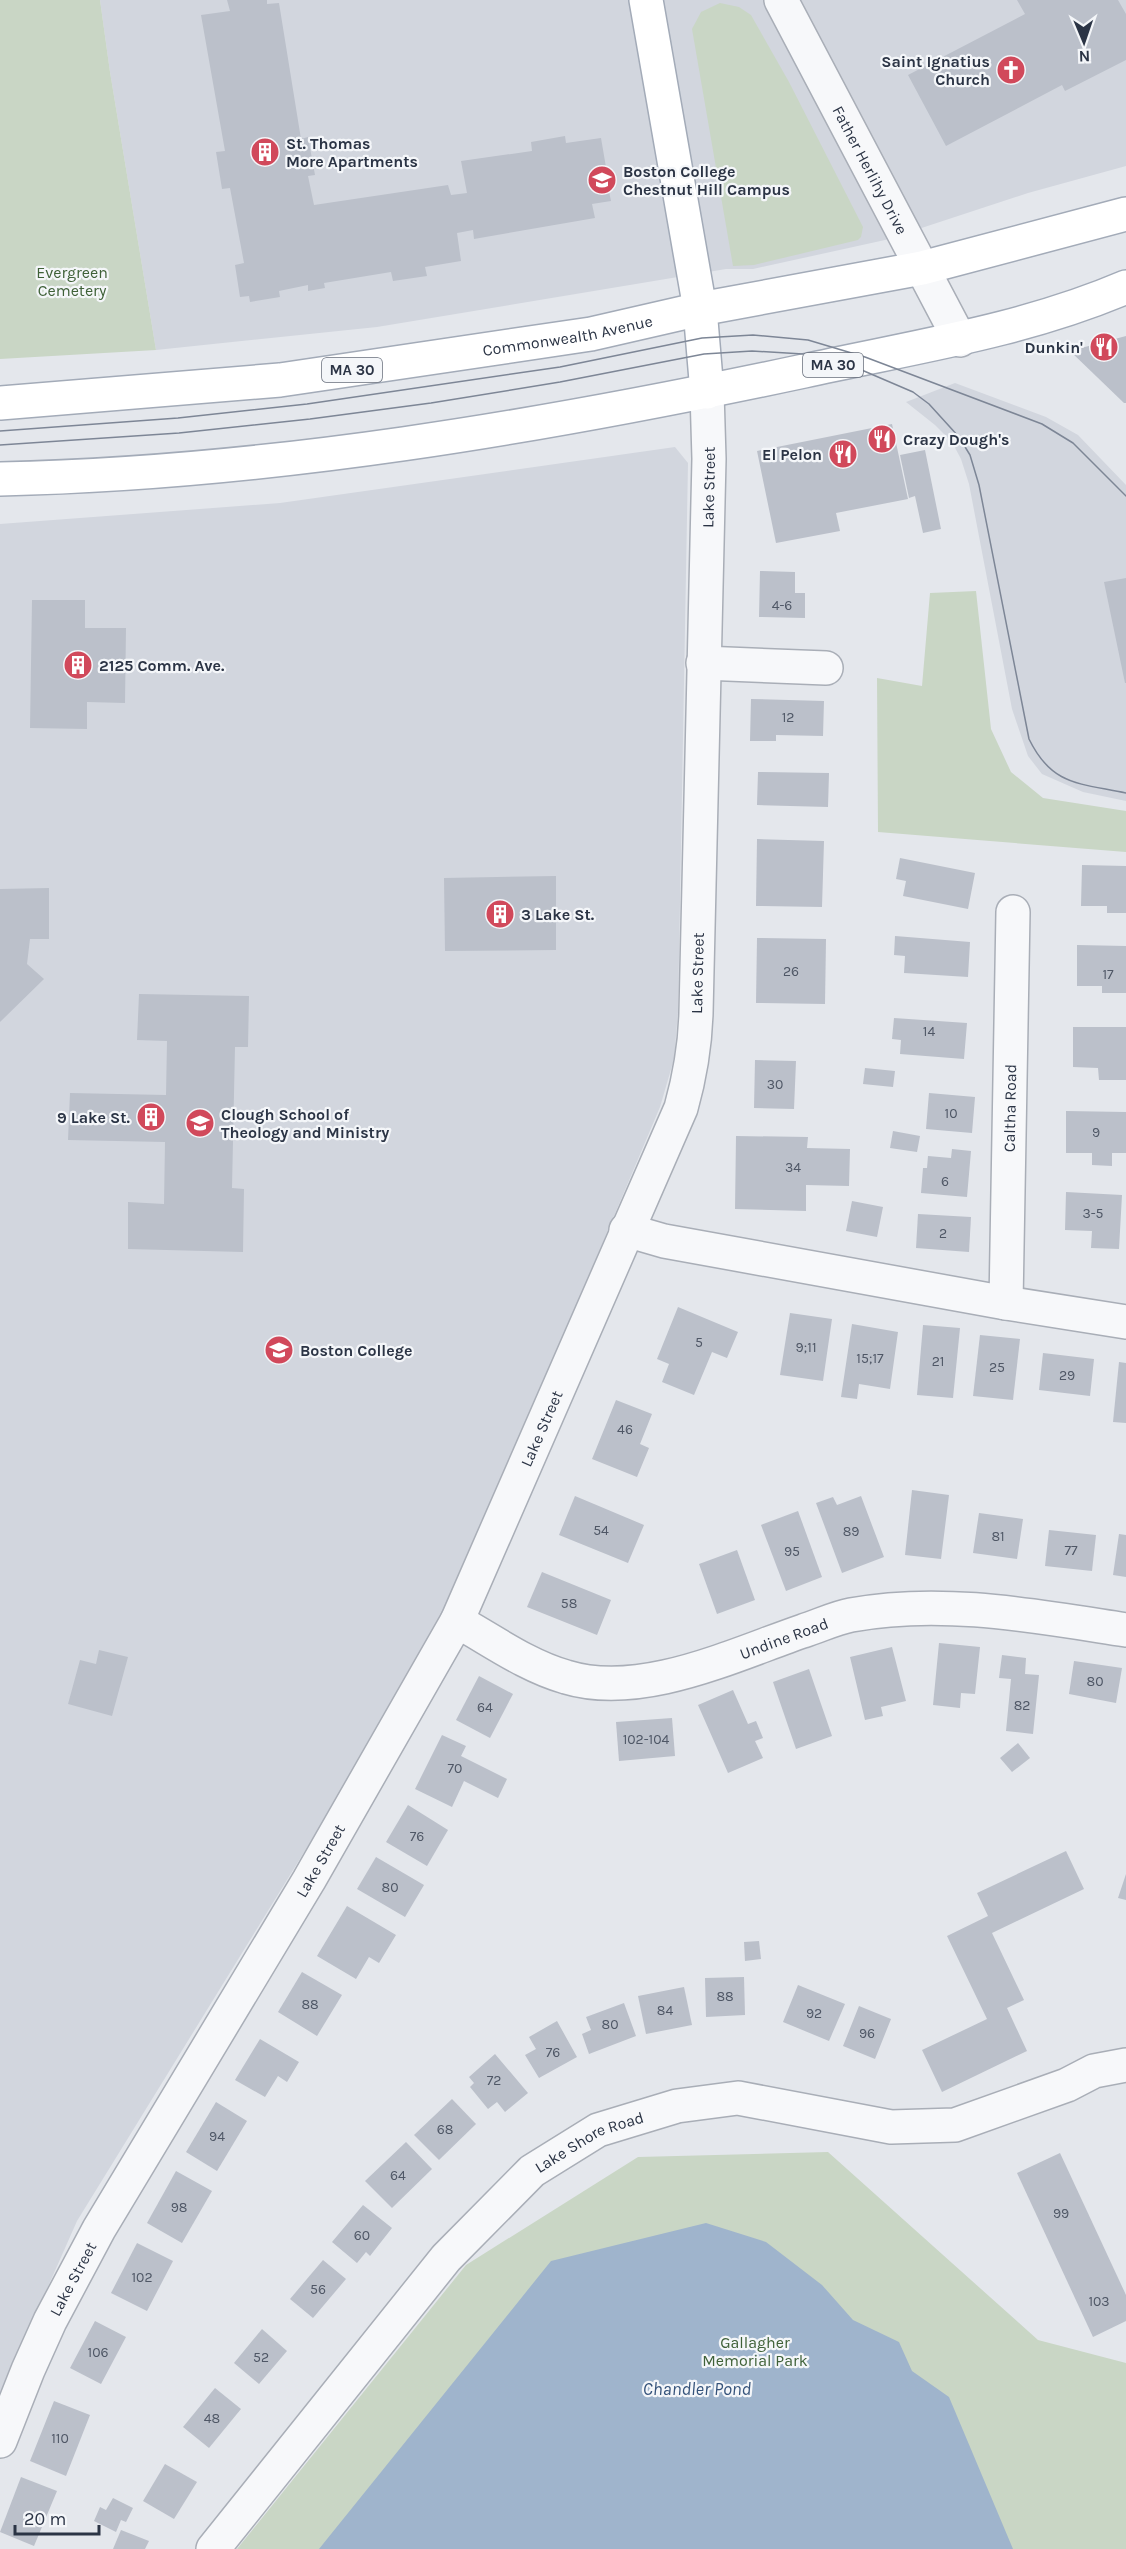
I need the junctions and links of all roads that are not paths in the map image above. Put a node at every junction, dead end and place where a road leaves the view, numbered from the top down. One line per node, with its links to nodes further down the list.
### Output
1 (646, 0): 7 (main road, Lake Street)
2 (781, 0): 4 (street, Father Herlihy Drive)
3 (1126, 213): 4 (main road, Commonwealth Avenue / MA 30)
4 (922, 268): 7 (main road, Commonwealth Avenue / MA 30); 9 (street, Father Herlihy Drive)
5 (1126, 286): 8 (main road, MA 30)
6 (1126, 299): 8 (street)
7 (700, 309): 10 (main road, Lake Street); 11 (main road, Commonwealth Avenue / MA 30)
8 (1040, 319): 9 (main road, MA 30)
9 (960, 340): 10 (main road, MA 30)
10 (706, 392): 12 (main road, MA 30); 13 (street, Lake Street)
11 (0, 403)
12 (0, 479)
13 (703, 663): 14 (street); 16 (street, Lake Street)
14 (826, 668)
15 (1013, 912): 17 (street, Caltha Road)
16 (626, 1230): 17 (street); 19 (street, Lake Street)
17 (1006, 1303): 18 (street)
18 (1126, 1322)
19 (457, 1621): 20 (street, Undine Road); 22 (street, Lake Street)
20 (1126, 1630)
21 (1126, 2065): 23 (street, Lake Shore Road)
22 (0, 2441)
23 (213, 2549)

